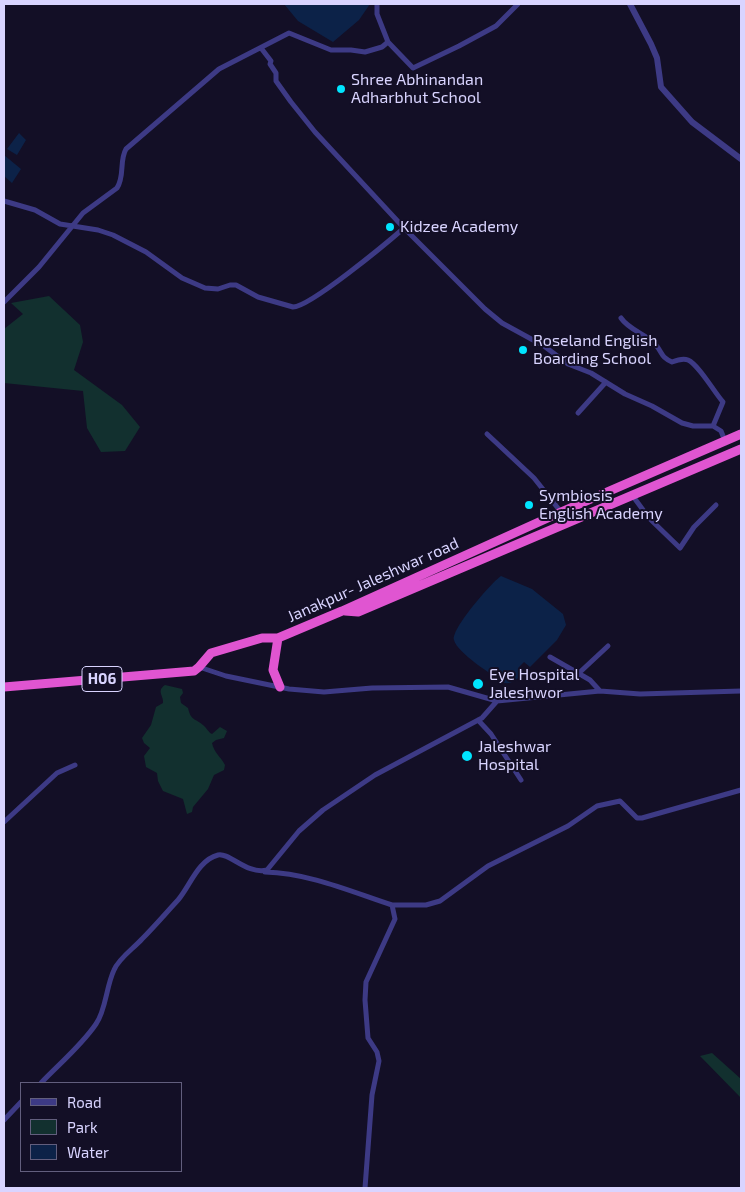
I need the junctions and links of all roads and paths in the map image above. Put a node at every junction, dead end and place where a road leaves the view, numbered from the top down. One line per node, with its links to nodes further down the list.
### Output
1 (377, 4): 4 (street)
2 (518, 4): 4 (street)
3 (630, 4): 6 (street)
4 (388, 42): 5 (street)
5 (261, 48): 8 (street); 9 (street)
6 (741, 159)
7 (4, 201): 8 (street)
8 (71, 227): 9 (street); 10 (street)
9 (404, 228): 12 (street)
10 (4, 302)
11 (620, 318): 14 (street)
12 (606, 382): 13 (street); 14 (street)
13 (578, 413)
14 (713, 426): 17 (street)
15 (487, 434): 21 (street)
16 (741, 434): 17 (highway, Janakpur- Jaleshwar road / H06)
17 (725, 441): 21 (highway, Janakpur- Jaleshwar road / H06)
18 (741, 449): 19 (highway, H06)
19 (632, 495): 20 (street); 22 (highway, H06)
20 (716, 505)
21 (562, 512): 22 (highway, Janakpur- Jaleshwar road / H06)
22 (342, 612): 23 (highway, Janakpur- Jaleshwar road / H06)
23 (278, 638): 26 (highway, Janakpur- Jaleshwar road / H06); 29 (highway)
24 (608, 646): 27 (street)
25 (550, 657): 27 (street)
26 (199, 667): 28 (highway, Janakpur- Jaleshwar road / H06); 29 (street)
27 (579, 673): 30 (street)
28 (7, 687)
29 (280, 688): 32 (street)
30 (600, 691): 31 (street); 32 (street)
31 (741, 691)
32 (497, 701): 33 (street)
33 (478, 720): 35 (street); 38 (street)
34 (75, 764): 37 (street)
35 (521, 780)
36 (741, 790): 39 (street)
37 (4, 822)
38 (261, 872): 39 (street); 40 (street)
39 (392, 906): 43 (street)
40 (42, 1082)
41 (20, 1103): 42 (street)
42 (4, 1120)
43 (365, 1188)

